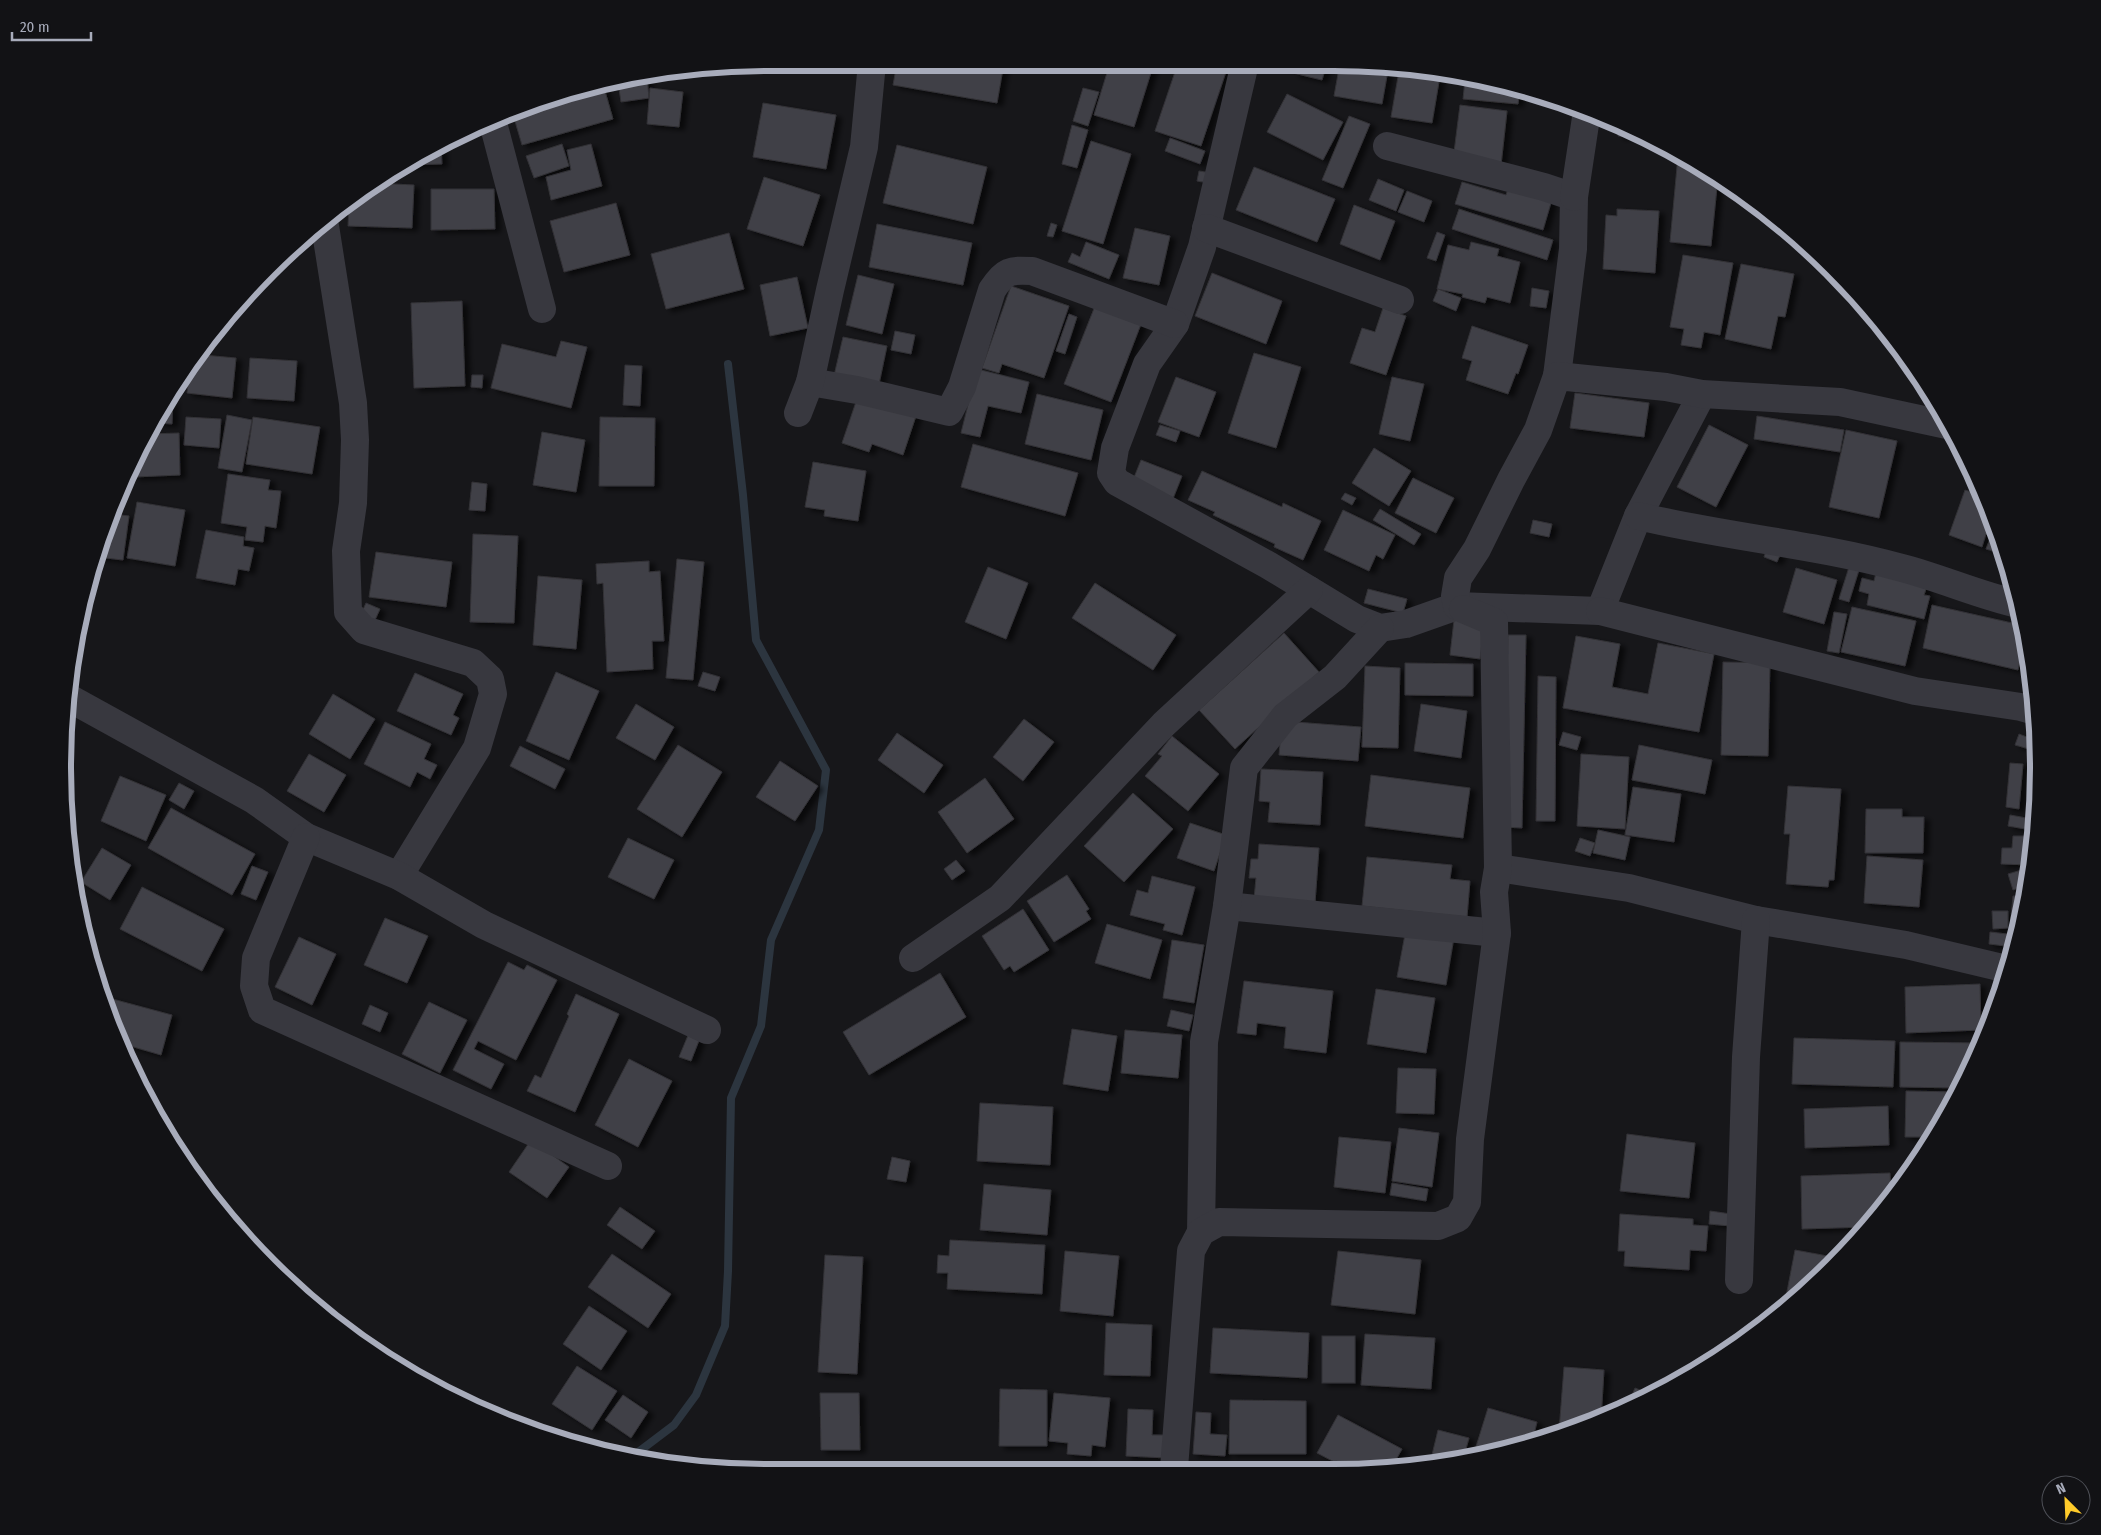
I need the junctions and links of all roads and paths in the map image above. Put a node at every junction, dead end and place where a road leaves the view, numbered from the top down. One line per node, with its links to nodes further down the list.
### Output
1 (871, 71): 13 (street)
2 (1244, 71): 7 (street)
3 (1586, 119): 6 (street)
4 (494, 127): 10 (street)
5 (1387, 146): 6 (street)
6 (1574, 197): 12 (street)
7 (1206, 228): 9 (street); 11 (street)
8 (325, 231): 27 (street)
9 (1400, 300)
10 (542, 309)
11 (1175, 324): 13 (street); 18 (street)
12 (1557, 376): 14 (street); 20 (street)
13 (810, 382): 15 (street)
14 (1702, 394): 16 (street); 17 (street)
15 (798, 414)
16 (1938, 423)
17 (1638, 516): 19 (street); 21 (street)
18 (1309, 590): 22 (street); 31 (street)
19 (2009, 602)
20 (1457, 606): 21 (street); 22 (street); 26 (street)
21 (1600, 611): 24 (street)
22 (1380, 628): 28 (street)
23 (75, 701): 25 (street)
24 (2027, 709)
25 (306, 837): 27 (street); 34 (street)
26 (1498, 868): 29 (street); 30 (street)
27 (399, 876): 33 (street)
28 (1227, 906): 30 (street); 35 (street)
29 (1756, 920): 32 (street); 36 (street)
30 (1497, 933): 35 (street)
31 (913, 958)
32 (2000, 967)
33 (707, 1030)
34 (608, 1166)
35 (1201, 1232): 37 (street)
36 (1739, 1280)
37 (1174, 1464)

